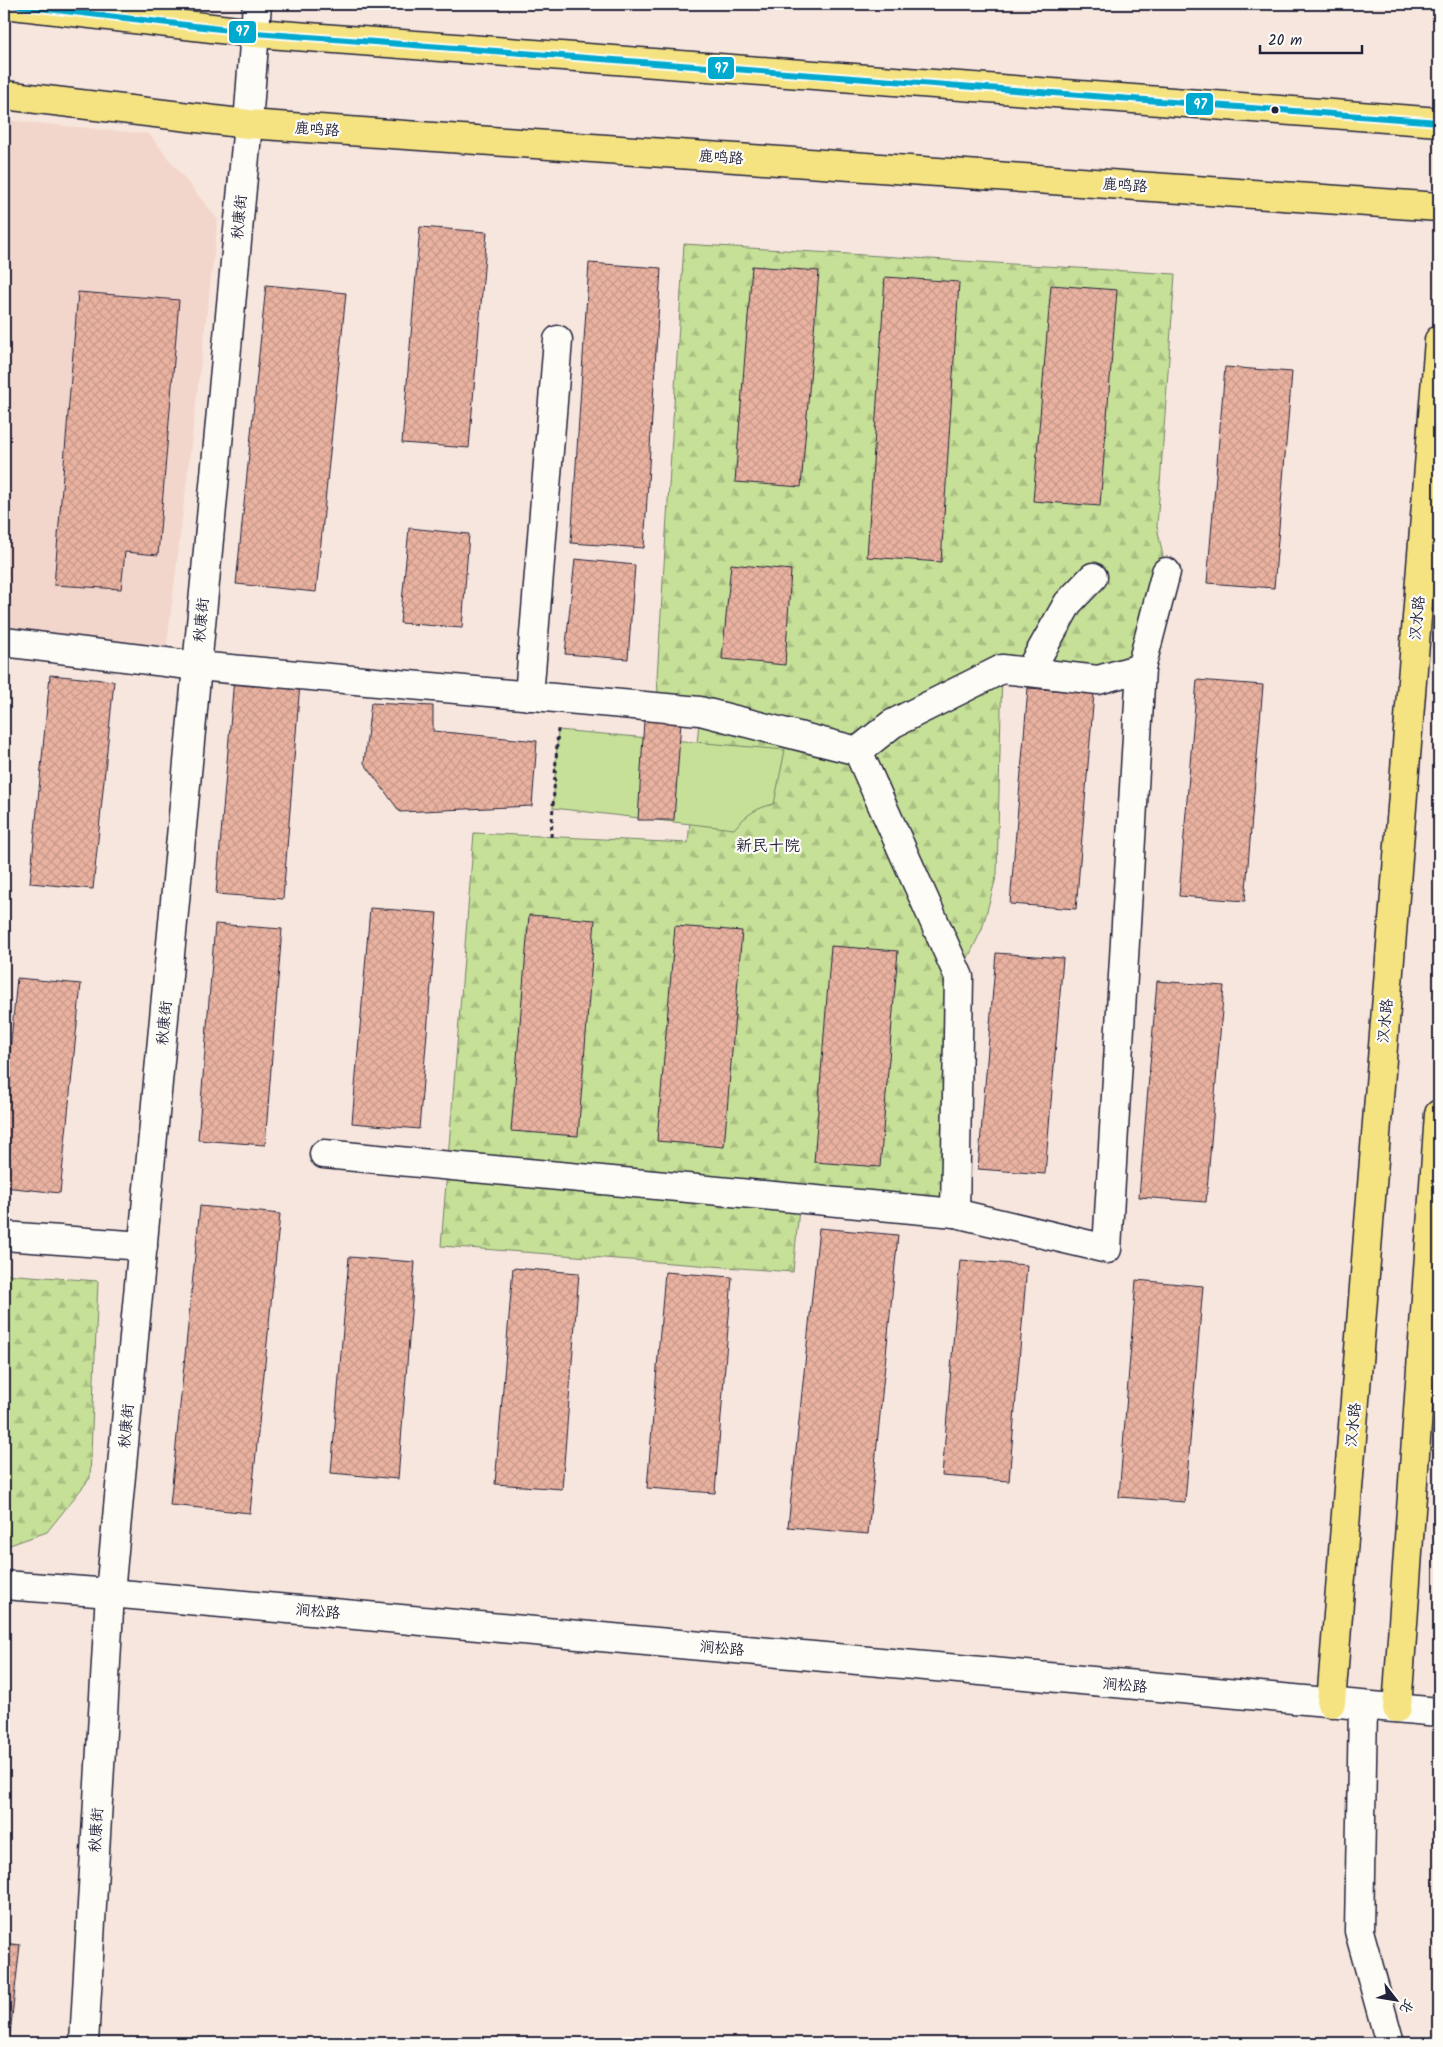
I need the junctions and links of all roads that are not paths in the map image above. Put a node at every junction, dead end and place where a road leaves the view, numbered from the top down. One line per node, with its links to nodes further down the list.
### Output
1 (4, 4): 3 (main road)
2 (257, 4): 3 (street, 秋康街)
3 (255, 33): 5 (main road); 6 (street, 秋康街)
4 (4, 95): 6 (main road, 鹿鸣路)
5 (1439, 122)
6 (248, 124): 7 (main road, 鹿鸣路); 13 (street, 秋康街)
7 (1439, 208)
8 (558, 340): 16 (street)
9 (1439, 340): 25 (main road, 汉水路)
10 (1166, 572): 14 (street)
11 (1093, 577): 15 (street)
12 (4, 642): 13 (street)
13 (197, 666): 16 (street); 22 (street, 秋康街)
14 (1141, 668): 15 (street); 20 (street)
15 (1029, 672): 17 (street)
16 (529, 696): 17 (street)
17 (858, 751): 20 (street)
18 (1439, 1114): 27 (main road)
19 (324, 1154): 20 (street)
20 (955, 1212)
21 (4, 1236): 22 (street)
22 (143, 1246): 24 (street, 秋康街)
23 (4, 1585): 24 (street, 涧松路)
24 (110, 1593): 25 (street, 涧松路); 29 (street, 秋康街)
25 (1331, 1703): 26 (street, 涧松路)
26 (1363, 1706): 27 (street, 涧松路); 30 (street)
27 (1397, 1708): 28 (street, 涧松路)
28 (1439, 1712)
29 (84, 2043)
30 (1390, 2043)

